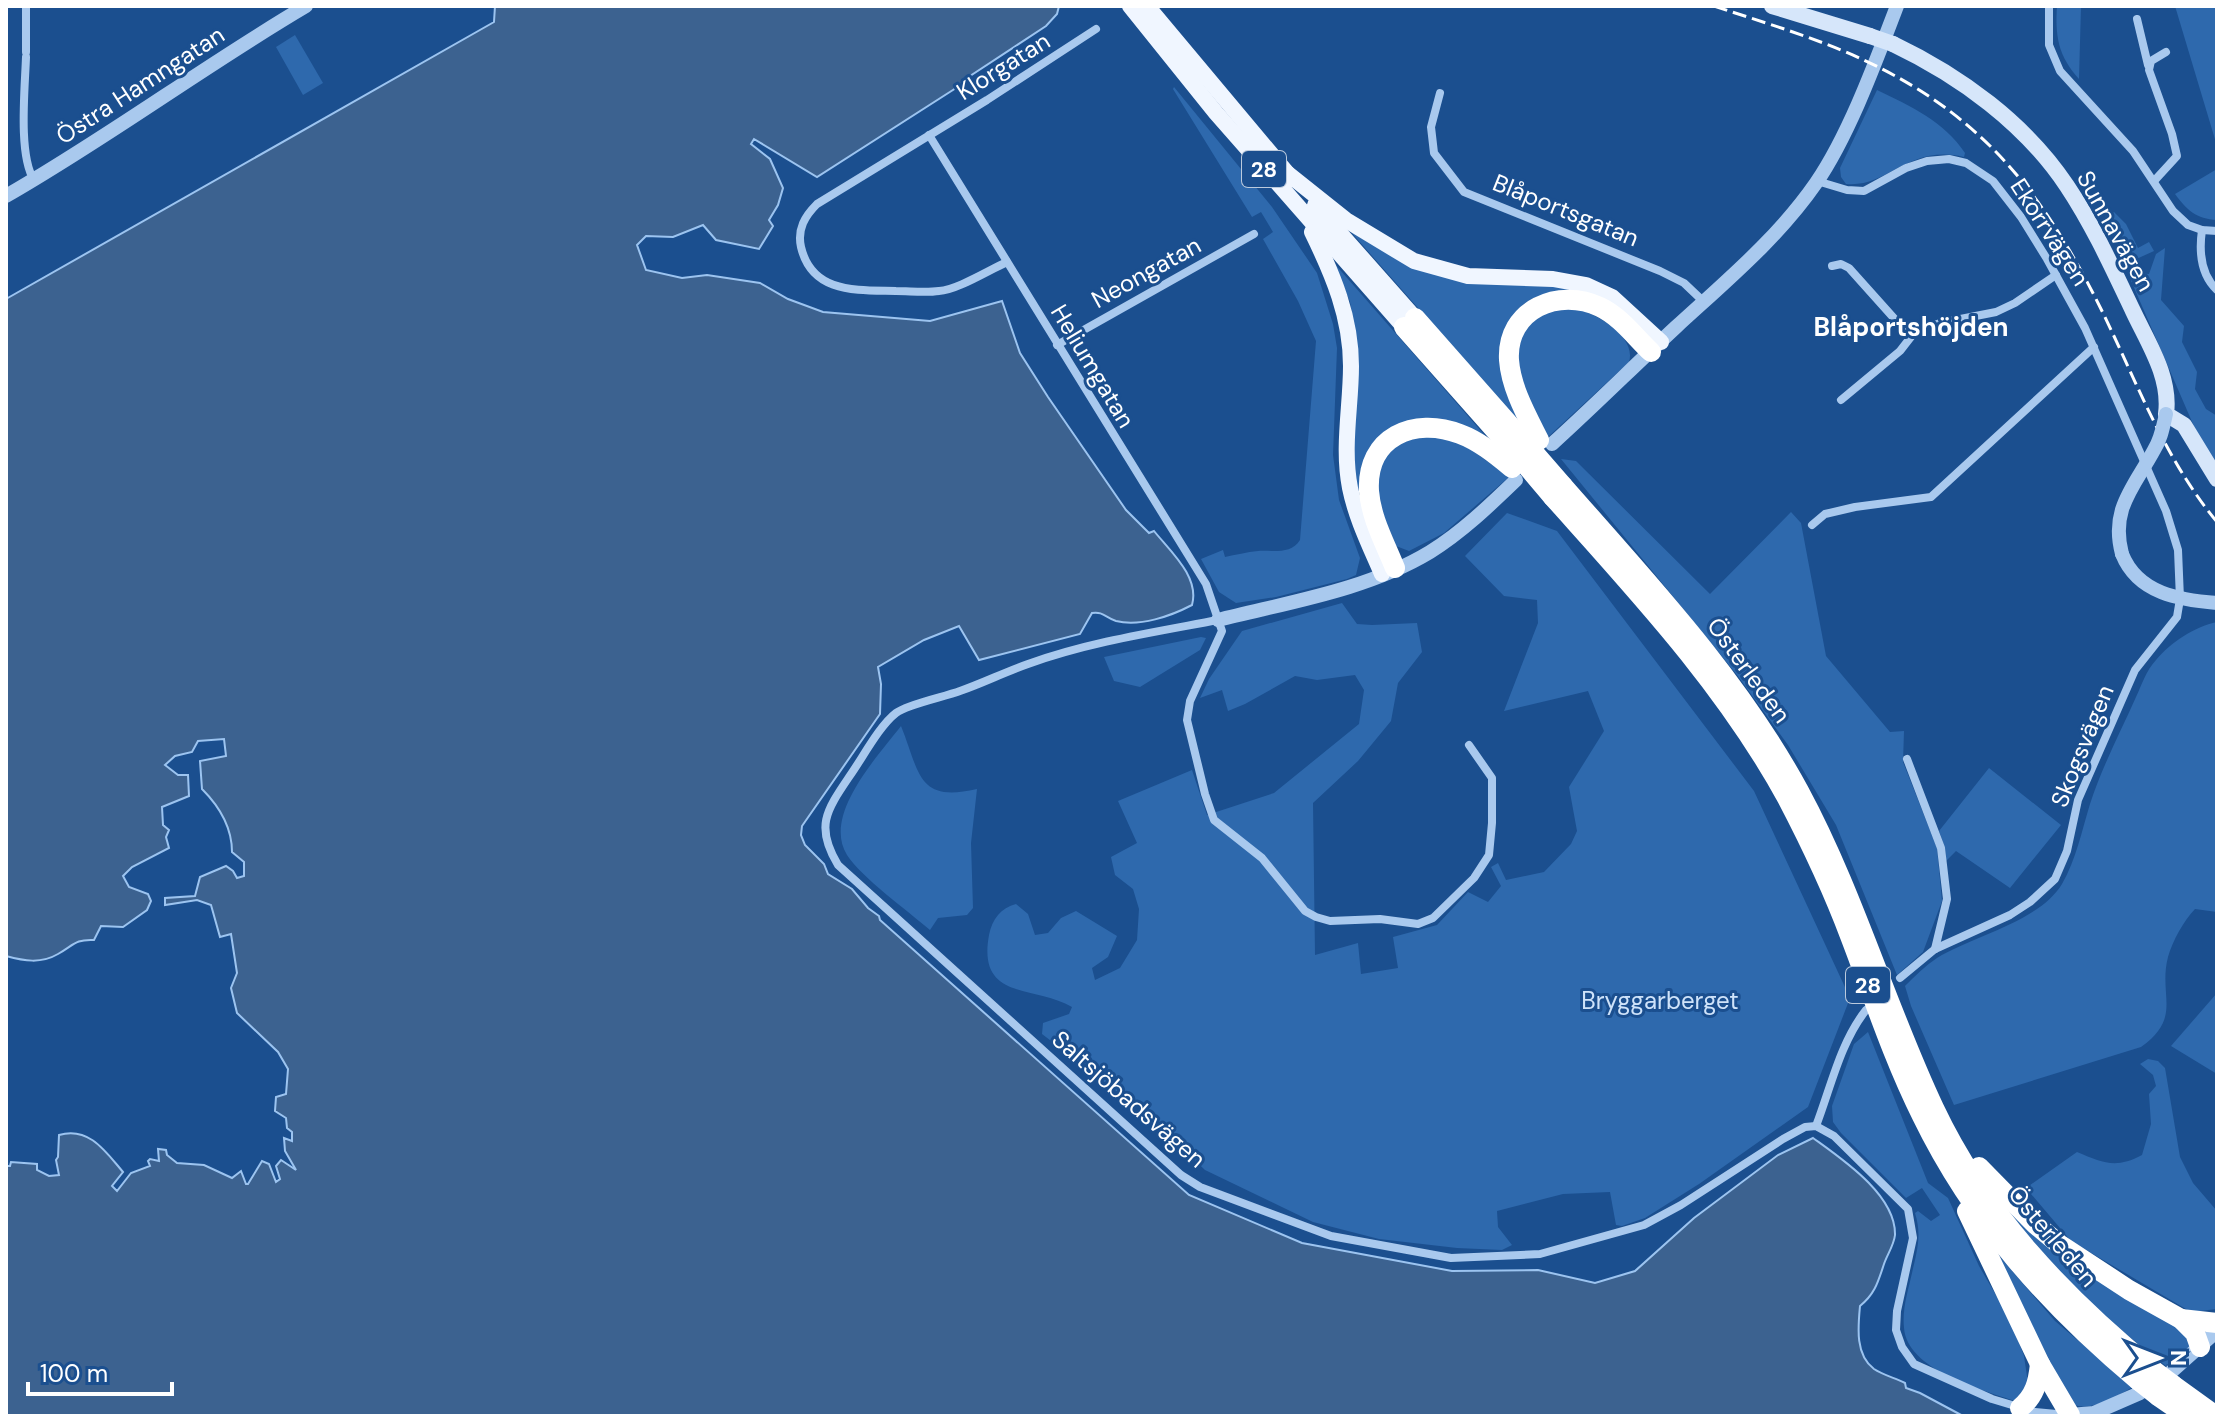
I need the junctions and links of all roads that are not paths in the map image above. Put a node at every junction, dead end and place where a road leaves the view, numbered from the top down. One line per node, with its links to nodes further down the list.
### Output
1 (26, 6): 16 (street)
2 (1130, 6): 20 (main road, Österleden / 28)
3 (1147, 6): 15 (main road, Österleden / 28)
4 (1772, 6): 8 (main road, Sunnavägen)
5 (1897, 6): 18 (street)
6 (2049, 6): 17 (street)
7 (299, 8): 16 (street, Östra Hamngatan)
8 (1814, 13): 35 (main road, Sunnavägen, bridge)
9 (2137, 19): 12 (street)
10 (1096, 29): 14 (street, Klorgatan)
11 (2166, 52): 12 (street)
12 (2149, 70): 17 (street)
13 (1440, 93): 28 (street, Blåportsgatan)
14 (929, 135): 24 (street, Heliumgatan); 24 (street, Klorgatan)
15 (1287, 173): 29 (main road, Österleden / 28); 32 (main road)
16 (34, 180): 19 (street, Östra Hamngatan)
17 (2155, 180): 21 (street)
18 (1817, 181): 26 (street, Ekorrvägen); 28 (street)
19 (6, 196)
20 (1303, 213): 29 (main road, Österleden / 28); 40 (main road)
21 (2202, 230): 22 (street); 27 (street)
22 (2217, 231)
23 (1254, 234): 31 (street, Neongatan)
24 (1007, 262): 31 (street, Heliumgatan)
25 (1832, 266): 30 (street)
26 (2056, 275): 30 (street); 33 (street, Ekorrvägen)
27 (2217, 290)
28 (1704, 302): 32 (street)
29 (1410, 323): 36 (highway, Österleden / 28)
30 (1909, 335): 34 (street)
31 (1057, 345): 43 (street, Heliumgatan)
32 (1656, 347): 36 (street); 36 (highway)
33 (2094, 347): 39 (street); 41 (street, Ekorrvägen)
34 (1841, 400)
35 (2166, 414): 37 (main road); 41 (street, bridge)
36 (1528, 457): 38 (highway, Österleden / 28, bridge); 40 (street); 40 (highway)
37 (2217, 479)
38 (1558, 494): 49 (highway, Österleden / 28); 51 (highway, Österleden / 28)
39 (1812, 525)
40 (1388, 571): 43 (street)
41 (2180, 599): 42 (street); 46 (street, Skogsvägen)
42 (2217, 603)
43 (1218, 620): 44 (street); 50 (street, Saltsjöbadsvägen)
44 (1469, 745)
45 (1907, 759): 46 (street)
46 (1935, 949): 47 (street, Skogsvägen)
47 (1900, 978)
48 (1866, 1010): 50 (street)
49 (1935, 1110): 52 (highway); 57 (highway, Österleden / 28)
50 (1816, 1126): 58 (street)
51 (1954, 1173): 56 (highway); 57 (highway, Österleden / 28)
52 (2181, 1319): 53 (highway); 55 (highway)
53 (2217, 1323)
54 (2217, 1331): 55 (street)
55 (2200, 1347): 57 (street)
56 (2040, 1364): 58 (highway); 60 (highway)
57 (2156, 1383): 59 (street); 61 (highway, Österleden / 28); 62 (highway, Österleden / 28)
58 (2020, 1408): 60 (street)
59 (2094, 1414): 60 (street)
60 (2070, 1416)
61 (2187, 1416)
62 (2216, 1416)

